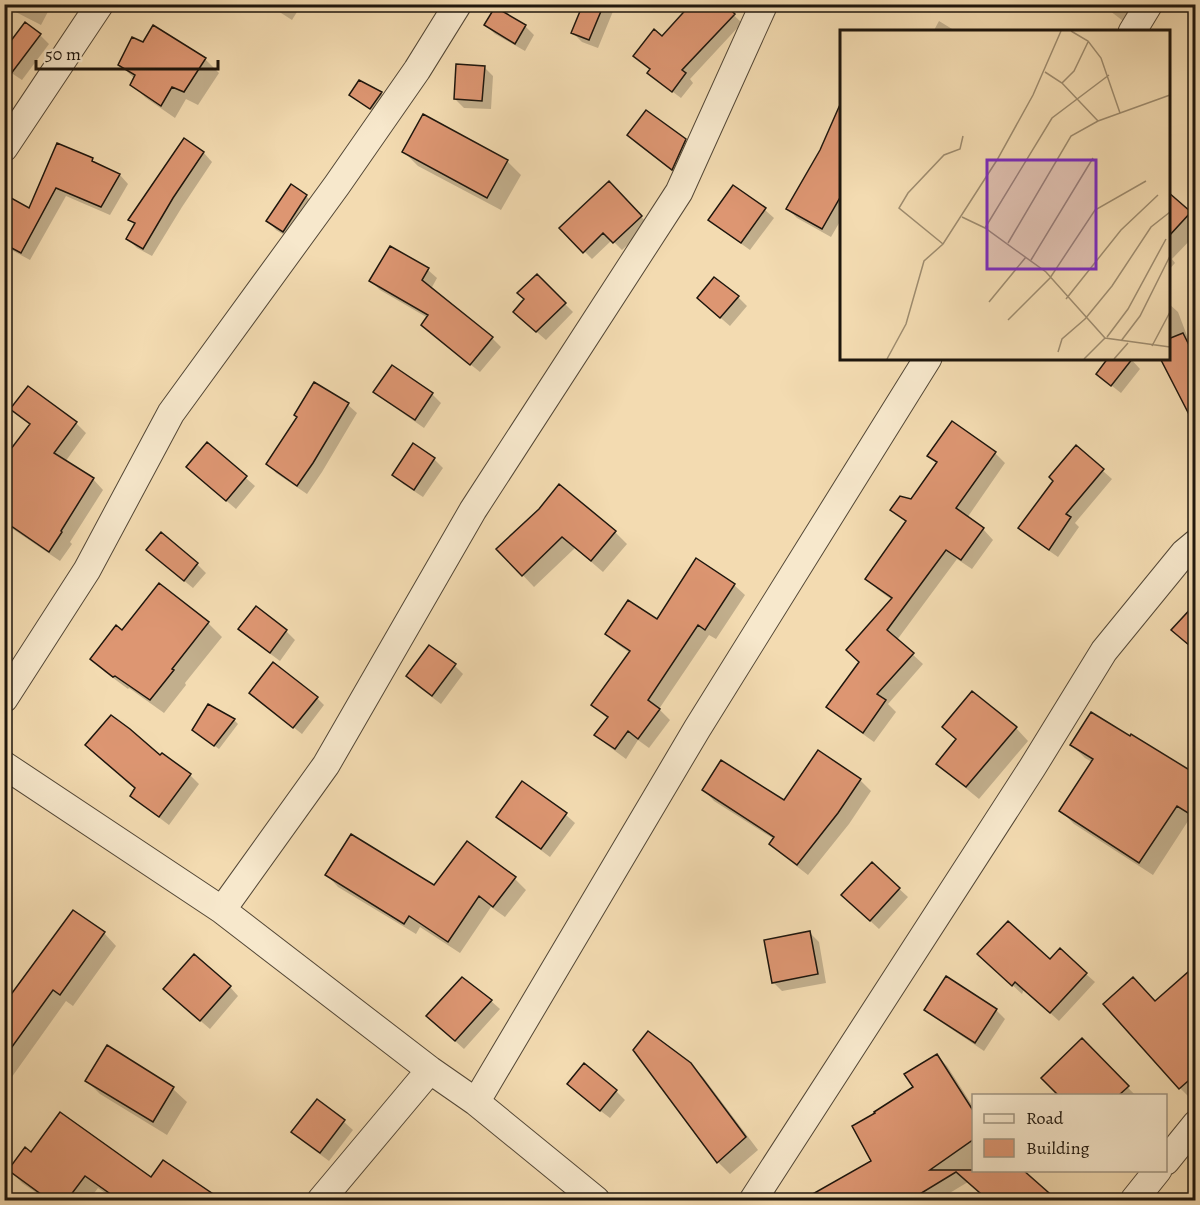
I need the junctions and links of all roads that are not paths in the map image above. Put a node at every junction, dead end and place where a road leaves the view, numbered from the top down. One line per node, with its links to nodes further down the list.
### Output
1 (100, 4): 6 (street)
2 (458, 4): 9 (street)
3 (764, 4): 11 (street)
4 (1149, 4): 5 (street)
5 (1133, 30)
6 (4, 148)
7 (927, 360): 13 (street)
8 (1196, 543): 19 (street)
9 (4, 699)
10 (4, 765): 11 (street)
11 (222, 910): 12 (street)
12 (430, 1070): 13 (street); 17 (street)
13 (476, 1102): 18 (street)
14 (1196, 1124): 15 (street)
15 (1167, 1160)
16 (1156, 1172): 20 (street)
17 (321, 1200)
18 (596, 1200)
19 (753, 1200)
20 (1134, 1200)

